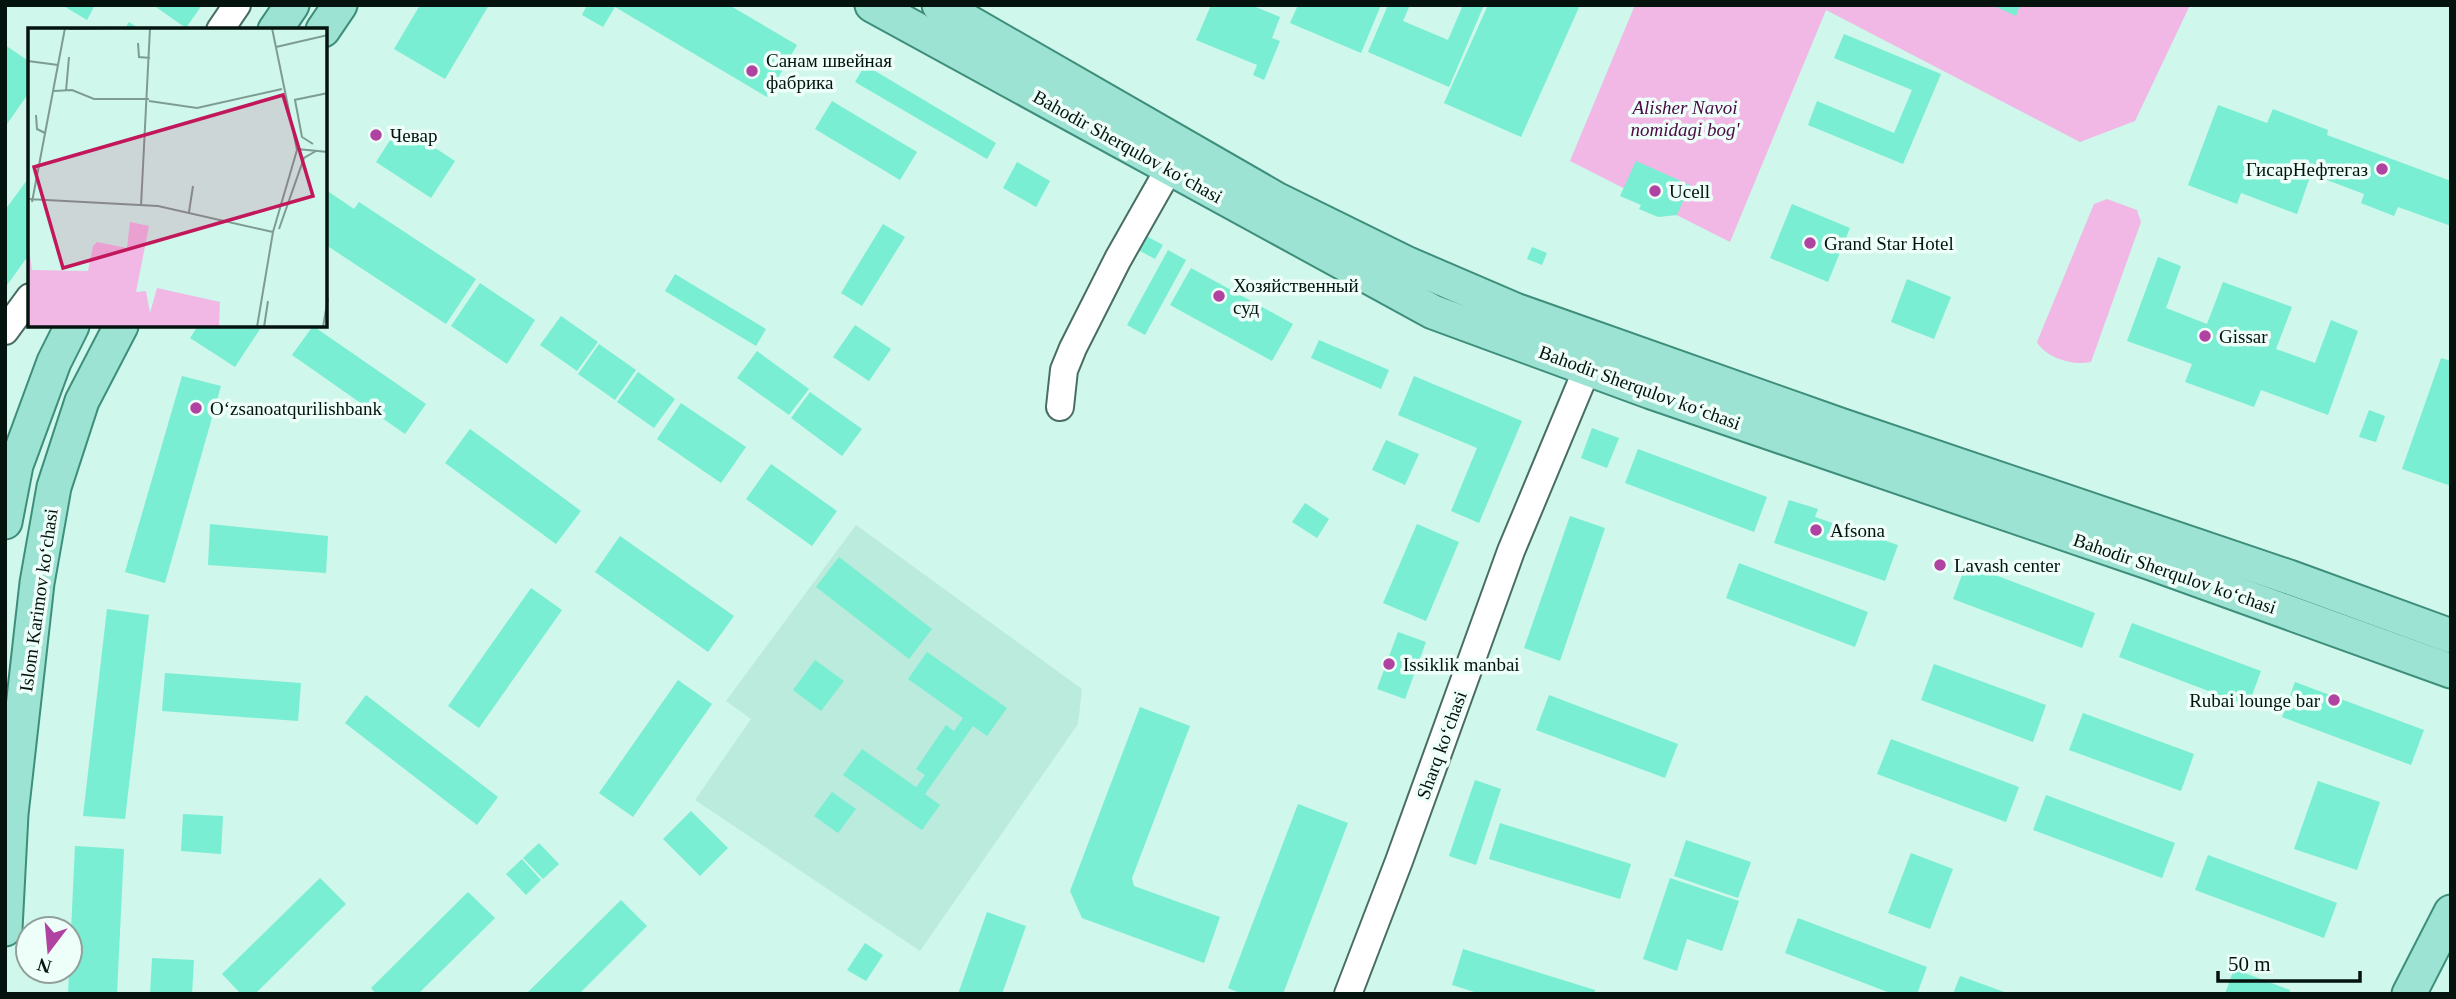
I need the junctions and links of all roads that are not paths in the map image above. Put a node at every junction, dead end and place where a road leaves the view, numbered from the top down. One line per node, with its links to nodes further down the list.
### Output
1 (237, 5): 6 (street)
2 (292, 5): 7 (main road)
3 (340, 5): 8 (main road)
4 (872, 5): 9 (main road, Bahodir Sherqulov ko‘chasi)
5 (939, 5): 14 (main road, Bahodir Sherqulov ko‘chasi)
6 (221, 28)
7 (276, 28)
8 (324, 28)
9 (1169, 169): 14 (main road, Bahodir Sherqulov ko‘chasi); 16 (street)
10 (28, 300): 13 (street)
11 (72, 327): 17 (main road)
12 (120, 327): 21 (main road, Islom Karimov ko‘chasi)
13 (5, 331)
14 (1593, 354): 15 (main road, Bahodir Sherqulov ko‘chasi); 24 (street, Sharq ko‘chasi)
15 (1657, 378): 19 (main road, Bahodir Sherqulov ko‘chasi); 20 (main road, Bahodir Sherqulov ko‘chasi)
16 (1060, 407)
17 (10, 470): 18 (main road)
18 (5, 522)
19 (2451, 636)
20 (2451, 671)
21 (8, 816): 23 (main road, Islom Karimov ko‘chasi)
22 (2451, 912): 25 (main road)
23 (5, 929)
24 (1348, 994)
25 (2409, 994)

